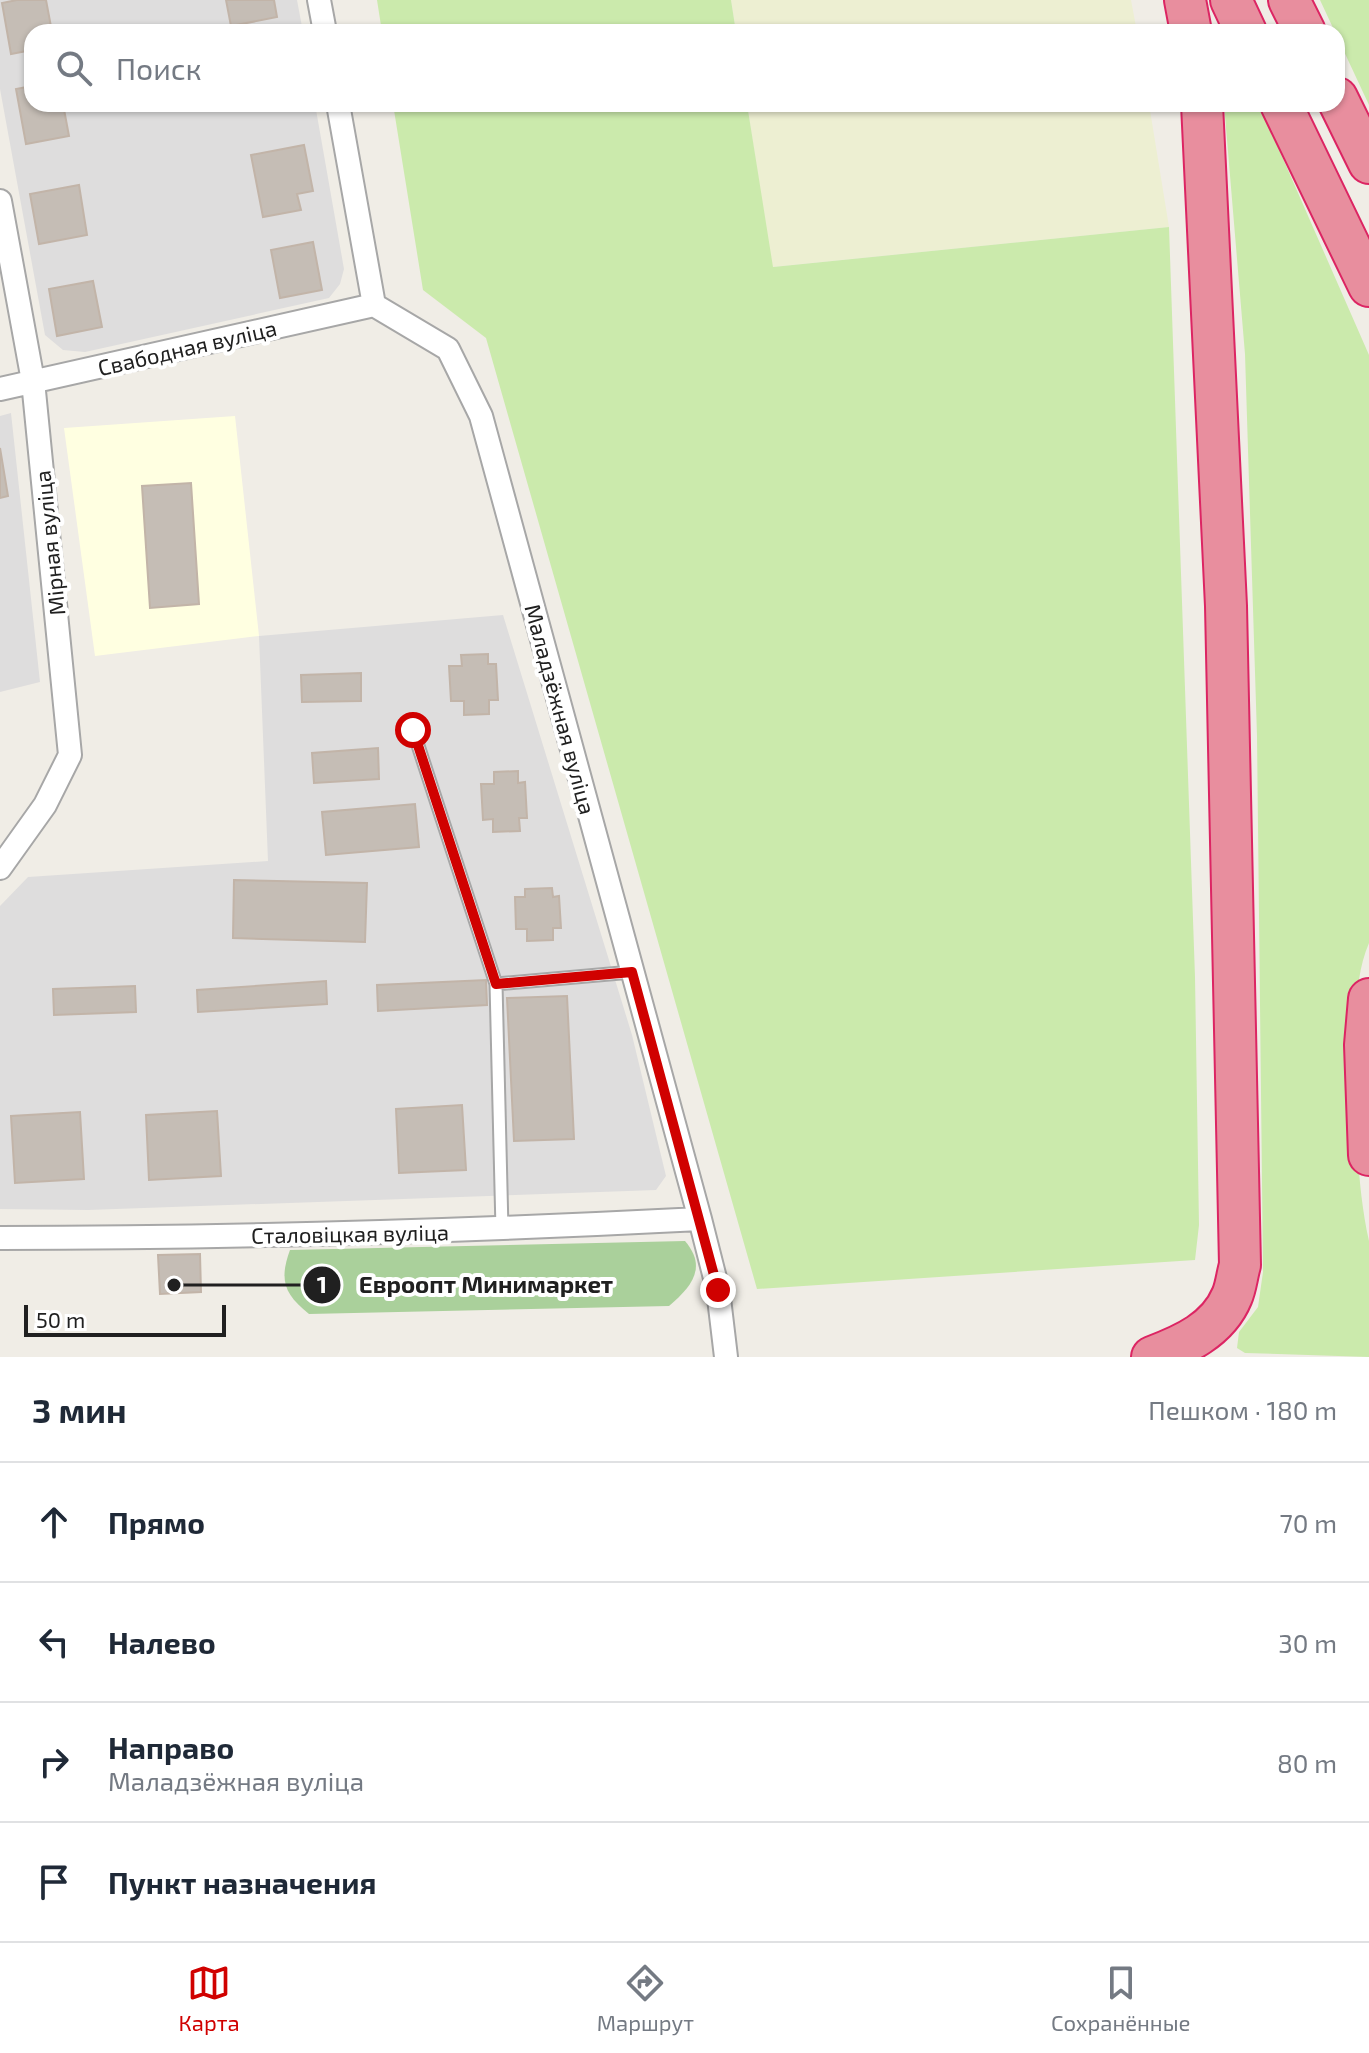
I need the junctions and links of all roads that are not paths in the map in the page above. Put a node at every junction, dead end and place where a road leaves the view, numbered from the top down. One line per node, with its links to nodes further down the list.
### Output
1 (319, 0): 5 (street)
2 (1185, 0): 6 (highway)
3 (1231, 0): 7 (highway)
4 (1289, 0): 8 (highway)
5 (324, 24)
6 (1190, 24)
7 (1242, 24)
8 (1301, 24)
9 (339, 112): 16 (street)
10 (1202, 112): 29 (highway)
11 (1285, 112): 15 (highway)
12 (1344, 112): 13 (highway)
13 (1369, 163)
14 (0, 201): 17 (street, Мірная вуліца)
15 (1369, 286)
16 (374, 305): 17 (street, Свабодная вуліца); 21 (street, Маладзёжная вуліца)
17 (33, 381): 18 (street, Свабодная вуліца); 20 (street, Мірная вуліца)
18 (0, 389)
19 (413, 730): 22 (lane)
20 (0, 868)
21 (632, 972): 22 (lane); 25 (street, Маладзёжная вуліца)
22 (496, 984): 26 (lane)
23 (1369, 999): 24 (highway)
24 (1369, 1155)
25 (700, 1219): 26 (street, Сталовіцкая вуліца); 28 (street, Маладзёжная вуліца)
26 (502, 1229): 27 (street, Сталовіцкая вуліца)
27 (0, 1238)
28 (726, 1357)
29 (1152, 1357)

